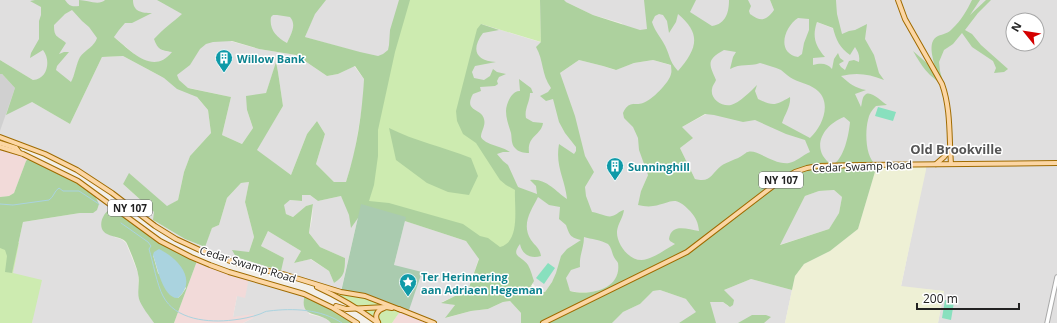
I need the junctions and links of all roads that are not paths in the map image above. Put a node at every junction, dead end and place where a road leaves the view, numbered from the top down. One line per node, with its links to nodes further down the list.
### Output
1 (898, 0): 5 (main road)
2 (0, 137): 11 (main road, Cedar Swamp Road / NY 107)
3 (0, 143): 6 (main road)
4 (0, 147): 6 (main road, Cedar Swamp Road / NY 107)
5 (950, 148): 8 (main road); 9 (main road)
6 (20, 153): 13 (main road, Cedar Swamp Road / NY 107)
7 (1057, 163): 9 (main road, Cedar Swamp Road / NY 107)
8 (936, 164): 9 (main road, Cedar Swamp Road / NY 107); 21 (main road, Cedar Swamp Road / NY 107)
9 (951, 164)
10 (1057, 277): 22 (street)
11 (306, 282): 12 (main road, Cedar Swamp Road / NY 107); 16 (main road)
12 (370, 298): 15 (main road); 17 (main road, Cedar Swamp Road / NY 107)
13 (324, 303): 16 (main road, NY 107); 18 (main road)
14 (386, 307): 15 (main road, Cedar Swamp Road / NY 107); 17 (main road, Cedar Swamp Road / NY 107); 19 (main road)
15 (368, 308): 16 (main road, Cedar Swamp Road / NY 107)
16 (359, 310): 19 (main road)
17 (401, 310): 20 (main road, Cedar Swamp Road / NY 107)
18 (357, 323)
19 (378, 323)
20 (434, 323)
21 (543, 323)
22 (1047, 323)

